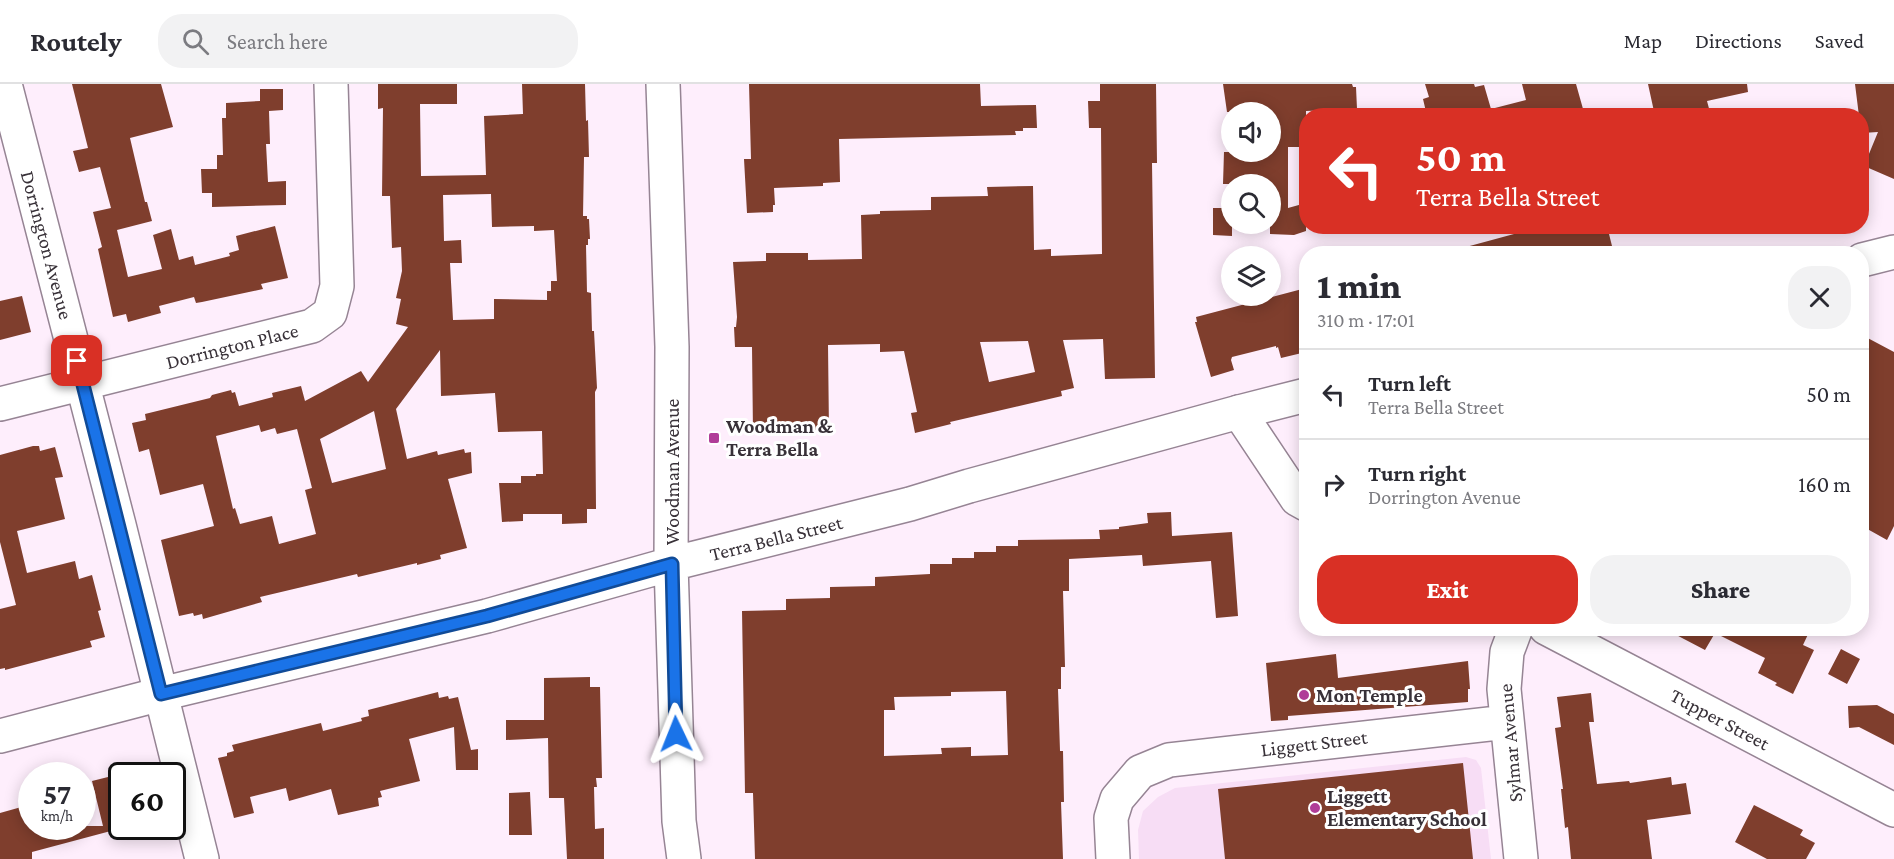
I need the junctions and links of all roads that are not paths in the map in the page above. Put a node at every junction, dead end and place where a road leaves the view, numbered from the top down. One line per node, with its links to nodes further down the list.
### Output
1 (5, 84): 6 (street, Dorrington Avenue)
2 (331, 84): 6 (street, Dorrington Place)
3 (663, 84): 11 (street, Woodman Avenue)
4 (1894, 252): 5 (street)
5 (1869, 258)
6 (83, 384): 8 (street, Dorrington Place); 14 (street, Dorrington Avenue)
7 (1299, 397): 9 (street, Terra Bella Street)
8 (0, 404)
9 (1239, 412): 10 (street); 11 (street, Terra Bella Street)
10 (1299, 500)
11 (672, 564): 14 (street, Terra Bella Street); 19 (street, Woodman Avenue)
12 (1513, 636): 15 (street, Sylmar Avenue)
13 (1561, 636): 17 (street, Tupper Street)
14 (161, 694): 16 (street, Terra Bella Street); 18 (street, Dorrington Avenue)
15 (1507, 722): 20 (street, Liggett Street); 21 (street, Sylmar Avenue)
16 (0, 736)
17 (1894, 810)
18 (202, 859)
19 (684, 859)
20 (1113, 859)
21 (1521, 859)

